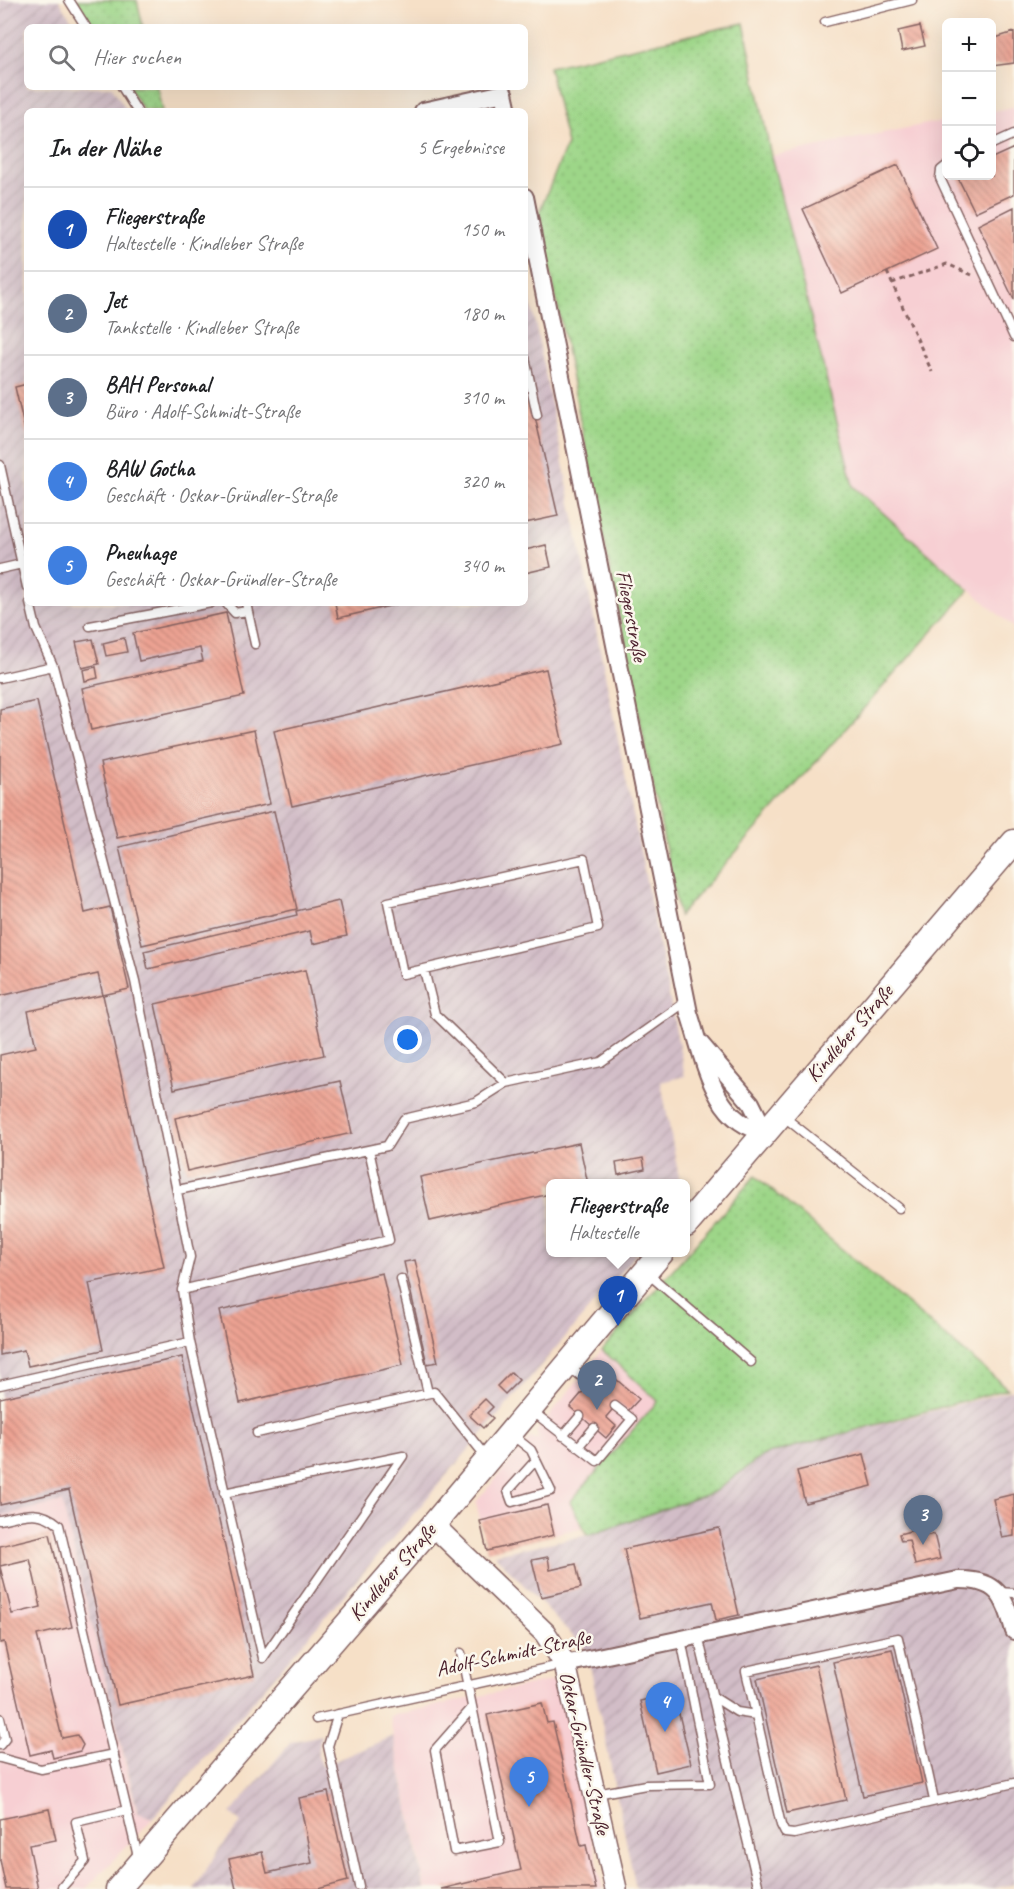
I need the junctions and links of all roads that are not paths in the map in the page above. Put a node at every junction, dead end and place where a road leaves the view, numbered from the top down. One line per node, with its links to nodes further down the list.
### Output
1 (69, 0): 4 (lane)
2 (912, 0): 3 (lane)
3 (825, 22)
4 (84, 24)
5 (124, 90): 6 (lane)
6 (135, 108)
7 (436, 108): 8 (street)
8 (507, 108)
9 (1014, 134): 10 (lane)
10 (996, 142)
11 (942, 169): 13 (lane)
12 (528, 212): 30 (street, Fliegerstraße)
13 (1014, 337)
14 (528, 372): 15 (lane)
15 (537, 415)
16 (0, 465): 17 (lane)
17 (22, 564): 18 (lane); 19 (lane)
18 (0, 569)
19 (24, 573)
20 (31, 606): 26 (lane)
21 (195, 606): 24 (lane)
22 (229, 606): 23 (lane)
23 (246, 607): 25 (lane)
24 (90, 626)
25 (255, 644)
26 (53, 666): 27 (lane); 34 (lane)
27 (0, 678)
28 (1014, 842): 32 (main road, Kindleber Straße)
29 (424, 970): 29 (lane); 31 (lane)
30 (687, 1001): 31 (lane); 32 (street, Fliegerstraße)
31 (506, 1083): 33 (lane)
32 (772, 1122): 35 (lane); 36 (main road, Kindleber Straße)
33 (369, 1150): 34 (lane); 40 (lane)
34 (178, 1190): 40 (lane)
35 (899, 1208)
36 (690, 1220)
37 (658, 1257): 38 (main road, Kindleber Straße)
38 (646, 1272): 42 (lane); 43 (main road, Kindleber Straße)
39 (401, 1279): 46 (lane)
40 (182, 1290): 41 (lane)
41 (190, 1342): 45 (lane); 57 (lane)
42 (751, 1362)
43 (567, 1365): 44 (lane); 48 (main road, Kindleber Straße)
44 (590, 1383)
45 (0, 1385)
46 (428, 1393): 52 (lane); 55 (lane)
47 (615, 1406): 54 (lane)
48 (529, 1409): 51 (main road, Kindleber Straße); 53 (lane)
49 (580, 1416): 53 (lane)
50 (594, 1428): 54 (lane)
51 (509, 1432): 55 (main road, Kindleber Straße); 56 (lane)
52 (257, 1433)
53 (563, 1436): 54 (lane)
54 (578, 1447)
55 (487, 1459): 59 (main road, Kindleber Straße)
56 (536, 1460): 56 (lane)
57 (224, 1493): 57 (lane)
58 (0, 1520): 74 (lane)
59 (433, 1525): 65 (street, Oskar-Gründler-Straße); 80 (main road, Kindleber Straße)
60 (1006, 1592): 61 (street); 62 (street, Adolf-Schmidt-Straße)
61 (1014, 1631)
62 (698, 1635): 63 (street, Adolf-Schmidt-Straße); 67 (lane)
63 (681, 1639): 65 (street, Adolf-Schmidt-Straße); 77 (lane)
64 (461, 1653): 66 (lane)
65 (565, 1664): 66 (lane, Adolf-Schmidt-Straße); 77 (street, Oskar-Gründler-Straße)
66 (468, 1686): 68 (lane); 69 (lane, Adolf-Schmidt-Straße)
67 (712, 1696): 70 (lane); 85 (lane)
68 (472, 1708): 68 (lane)
69 (338, 1714): 72 (lane, Adolf-Schmidt-Straße); 81 (lane)
70 (756, 1715): 78 (lane); 78 (lane)
71 (0, 1718): 73 (lane)
72 (316, 1719)
73 (0, 1745)
74 (114, 1754): 75 (lane); 79 (lane)
75 (0, 1758)
76 (1014, 1783): 78 (lane)
77 (596, 1794): 84 (street, Oskar-Gründler-Straße)
78 (934, 1800)
79 (127, 1810): 80 (lane); 82 (lane)
80 (139, 1864): 83 (main road, Kindleber Straße)
81 (359, 1886)
82 (62, 1887)
83 (119, 1889)
84 (616, 1889)
85 (759, 1889)

